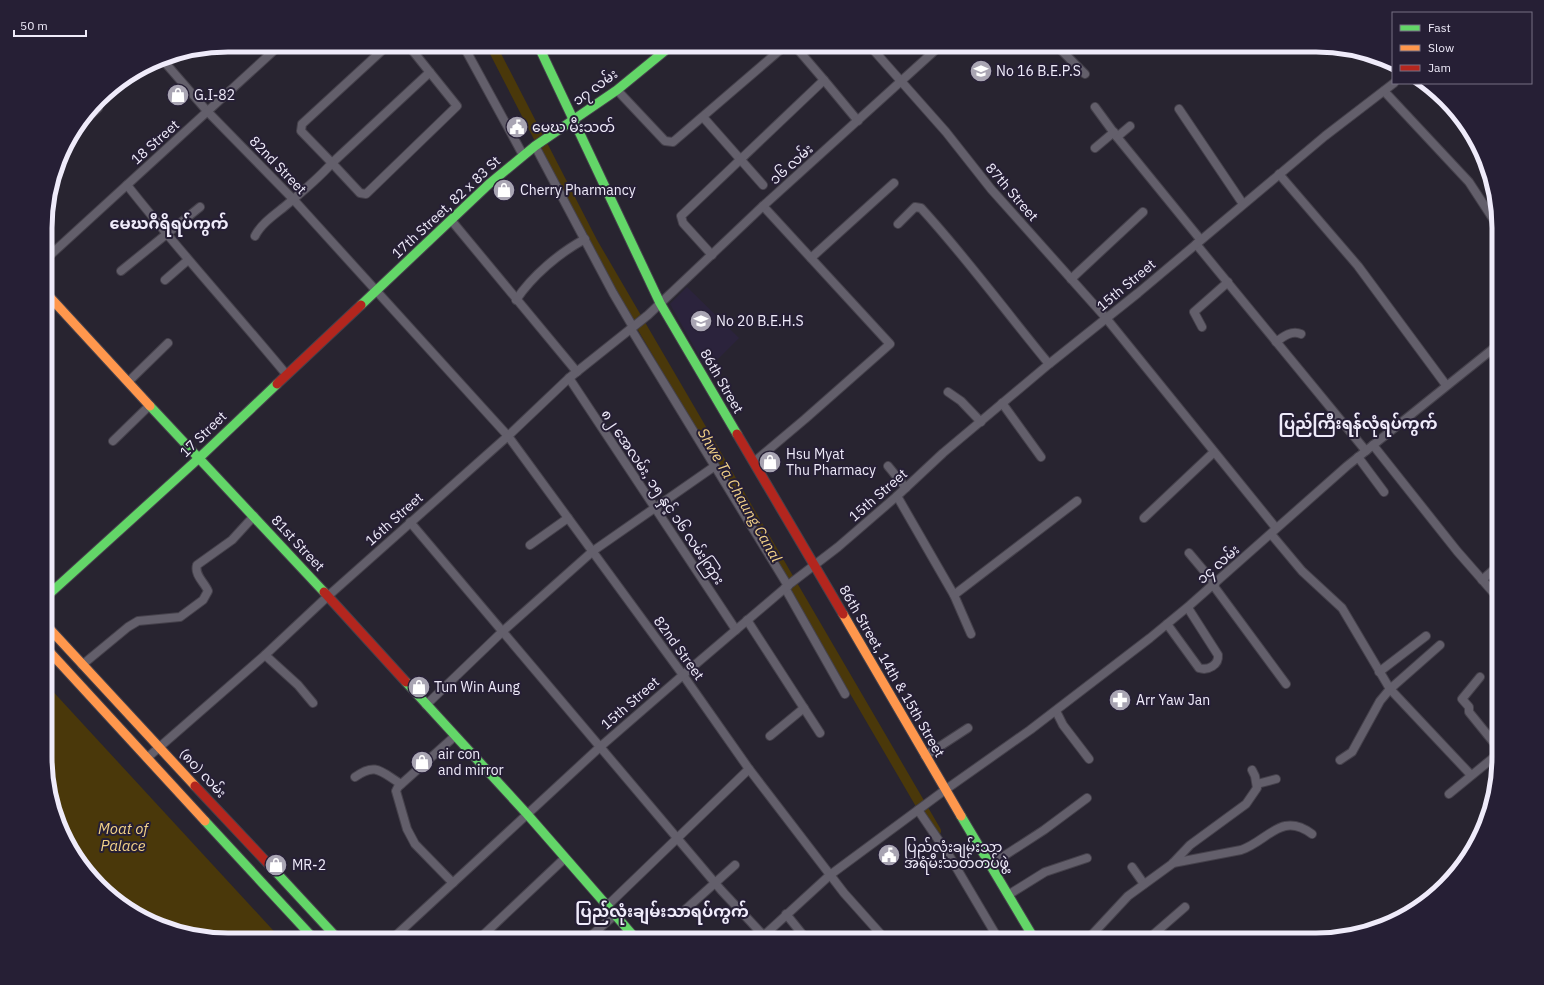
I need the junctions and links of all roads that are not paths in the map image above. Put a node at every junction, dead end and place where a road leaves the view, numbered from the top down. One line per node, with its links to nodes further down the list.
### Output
1 (272, 52): 22 (street, 18 Street)
2 (380, 52): 33 (street)
3 (414, 52): 13 (street)
4 (467, 52): 31 (street)
5 (541, 52): 24 (street, 86th Street)
6 (660, 52): 18 (street, ၁၇ လမ်း)
7 (778, 52): 23 (street)
8 (800, 52): 15 (street)
9 (875, 52): 16 (street, 87th Street)
10 (933, 52): 16 (street, ၁၆ လမ်း)
11 (1063, 52): 14 (street)
12 (166, 63): 22 (street, 82nd Street)
13 (430, 72): 33 (street); 33 (street)
14 (1086, 74)
15 (824, 80): 25 (street); 32 (street)
16 (901, 82): 25 (street, ၁၆ လမ်း); 56 (street, 87th Street)
17 (1393, 84): 19 (street, 15th Street)
18 (617, 90): 23 (street); 24 (street, ၁၇ လမ်း)
19 (1384, 91): 34 (street, 15th Street); 43 (street)
20 (1095, 107): 28 (street)
21 (1179, 109): 39 (street)
22 (207, 112): 36 (street, 18 Street); 38 (street, 82nd Street)
23 (703, 117): 32 (street)
24 (573, 120): 27 (street, ၁၇ လမ်း); 61 (street, 86th Street)
25 (858, 121): 40 (street, ၁၆ လမ်း)
26 (1130, 126): 28 (street)
27 (558, 130): 29 (street, 17th Street, 82 x 83 St)
28 (1115, 134): 30 (street); 49 (street)
29 (535, 146): 31 (street, 17th Street, 82 x 83 St); 48 (street)
30 (1095, 148)
31 (523, 155): 44 (street, 17th Street, 82 x 83 St)
32 (740, 158): 37 (street); 51 (street)
33 (332, 163): 38 (street)
34 (1279, 174): 39 (street, 15th Street); 74 (street)
35 (894, 183): 52 (street)
36 (127, 184): 46 (street); 50 (street, 18 Street)
37 (763, 185)
38 (294, 199): 47 (street); 58 (street, 82nd Street)
39 (1243, 204): 49 (street, 15th Street)
40 (763, 206): 51 (street, ၁၆ လမ်း); 52 (street)
41 (200, 207): 46 (street)
42 (1143, 212): 56 (street)
43 (1492, 217)
44 (451, 220): 58 (street, 17th Street, 82 x 83 St); 60 (street)
45 (898, 224): 69 (street)
46 (167, 235): 53 (street); 54 (street)
47 (255, 236)
48 (585, 239): 60 (street); 63 (street)
49 (1198, 242): 57 (street); 62 (street, 15th Street)
50 (52, 253)
51 (712, 255): 61 (street, ၁၆ လမ်း)
52 (811, 258): 87 (street)
53 (188, 260): 55 (street); 71 (street)
54 (121, 271)
55 (165, 280)
56 (1071, 280): 62 (street, 87th Street)
57 (1228, 282): 64 (street); 66 (street)
58 (377, 290): 71 (street, 17 Street); 79 (street, 82nd Street)
59 (52, 300): 73 (street, 81st Street)
60 (516, 300): 70 (street)
61 (660, 302): 63 (street, 16th Street); 87 (street, 86th Street)
62 (1106, 318): 69 (street, 15th Street); 83 (street, 87th Street)
63 (634, 327): 70 (street, 16th Street); 88 (street)
64 (1202, 327)
65 (1301, 334): 66 (street)
66 (1276, 342): 82 (street)
67 (168, 343): 73 (street)
68 (1492, 349): 74 (street, ၁၄ လမ်း)
69 (1049, 364): 76 (street, 15th Street)
70 (577, 372): 72 (street, 16th Street)
71 (286, 374): 86 (street, 17 Street)
72 (569, 378): 79 (street, 16th Street); 94 (street, ၈၂ အေလမ်း, ၁၅ နှင့် ၁၆ လမ်းကြား)
73 (128, 382): 77 (street, 81st Street)
74 (1446, 385): 81 (street, ၁၄ လမ်း)
75 (948, 392): 78 (street)
76 (1002, 403): 78 (street, 15th Street); 84 (street)
77 (149, 406): 80 (street); 86 (street, 81st Street)
78 (981, 422): 90 (street, 15th Street)
79 (508, 436): 96 (street, 82nd Street); 98 (street, 16th Street)
80 (113, 441)
81 (1373, 444): 82 (street, ၁၄ လမ်း); 105 (street)
82 (1366, 451): 85 (street, ၁၄ လမ်း)
83 (1214, 452): 97 (street); 99 (street, 87th Street)
84 (1041, 457)
85 (1358, 457): 91 (street); 99 (street, ၁၄ လမ်း)
86 (198, 459): 95 (street, 81st Street); 108 (street, 17 Street)
87 (754, 462): 103 (street, 86th Street)
88 (716, 466): 94 (street); 107 (street)
89 (888, 466): 90 (street)
90 (906, 488): 92 (street, 15th Street)
91 (1384, 492)
92 (897, 496): 103 (street, 15th Street); 110 (street)
93 (1077, 501): 110 (street)
94 (655, 507): 101 (street); 115 (street, ၈၂ အေလမ်း, ၁၅ နှင့် ၁၆ လမ်းကြား)
95 (254, 516): 111 (street, 81st Street); 123 (street)
96 (568, 518): 100 (street); 101 (street, 82nd Street)
97 (1144, 518)
98 (410, 522): 111 (street, 16th Street); 116 (street)
99 (1273, 531): 106 (street, ၁၄ လမ်း); 124 (street, 87th Street)
100 (530, 544)
101 (593, 551): 116 (street); 125 (street, 82nd Street)
102 (1188, 553): 106 (street)
103 (815, 565): 107 (street, 15th Street); 141 (street, 86th Street, 14th & 15th Street)
104 (1492, 571): 105 (street)
105 (1482, 580): 109 (street)
106 (1214, 585): 112 (street, ၁၄ လမ်း); 127 (street)
107 (788, 586): 113 (street, 15th Street); 129 (street)
108 (52, 591)
109 (1492, 591)
110 (954, 595): 118 (street)
111 (328, 596): 122 (street, 16th Street); 131 (street, 81st Street)
112 (1188, 608): 114 (street, ၁၄ လမ်း); 114 (street)
113 (747, 620): 115 (street, 15th Street); 132 (street)
114 (1167, 624): 133 (street, ၁၄ လမ်း)
115 (736, 630): 125 (street, 15th Street)
116 (503, 631): 131 (street); 140 (street)
117 (52, 632): 123 (street, (၈၀) လမ်း)
118 (971, 634)
119 (1426, 636): 124 (street)
120 (1440, 645): 128 (street)
121 (52, 655): 142 (street)
122 (265, 655): 130 (street); 139 (street, 16th Street)
123 (82, 665): 139 (street, (၈၀) လမ်း)
124 (1379, 672): 128 (street, 87th Street)
125 (683, 675): 140 (street, 15th Street); 146 (street, 82nd Street)
126 (1480, 677): 138 (street)
127 (1286, 684)
128 (1390, 689): 145 (street); 148 (street, 87th Street)
129 (845, 694)
130 (313, 703)
131 (426, 705): 136 (street, 81st Street)
132 (804, 708): 135 (street); 137 (street)
133 (1056, 711): 144 (street); 153 (street, ၁၄ လမ်း)
134 (968, 728): 141 (street)
135 (820, 733)
136 (454, 736): 151 (street); 157 (street, 81st Street)
137 (770, 736)
138 (1492, 741)
139 (159, 747): 142 (street, 16th Street); 177 (street, (၈၀) လမ်း)
140 (600, 747): 157 (street, 15th Street); 159 (street)
141 (924, 756): 153 (street, 86th Street, 14th & 15th Street)
142 (147, 758): 176 (street)
143 (1492, 758): 148 (street)
144 (1089, 759)
145 (1340, 760)
146 (749, 769): 159 (street); 166 (street, 82nd Street)
147 (1252, 770): 152 (street)
148 (1471, 775): 154 (street)
149 (355, 777): 151 (street)
150 (1276, 779): 152 (street)
151 (401, 784): 167 (street)
152 (1256, 784): 163 (street)
153 (944, 790): 156 (street, ၁၄ လမ်း); 164 (street, 86th Street, 14th & 15th Street)
154 (1449, 794)
155 (1087, 798): 164 (street)
156 (918, 810): 166 (street, ၁၄ လမ်း); 186 (street)
157 (527, 814): 160 (street, 81st Street); 167 (street, 15th Street)
158 (1312, 834): 163 (street)
159 (679, 839): 168 (street); 171 (street)
160 (565, 858): 171 (street, 81st Street); 179 (street)
161 (1087, 858): 170 (street)
162 (735, 864): 168 (street)
163 (1172, 864): 169 (street)
164 (990, 865): 170 (street, 86th Street, 14th & 15th Street)
165 (1132, 867): 169 (street)
166 (830, 875): 175 (street, ၁၄ လမ်း); 185 (street, 82nd Street)
167 (453, 883): 178 (street, 15th Street)
168 (716, 884): 173 (street); 182 (street)
169 (1144, 884): 188 (street)
170 (1008, 895): 187 (street, 86th Street, 14th & 15th Street)
171 (608, 905): 174 (street, 81st Street)
172 (1185, 907): 189 (street)
173 (686, 909)
174 (616, 914): 180 (street); 181 (street, 81st Street)
175 (786, 914): 183 (street, ၁၄ လမ်း); 184 (street)
176 (309, 933)
177 (332, 933)
178 (399, 933)
179 (485, 933)
180 (594, 933)
181 (631, 933)
182 (757, 933)
183 (766, 933)
184 (801, 933)
185 (880, 933)
186 (995, 933)
187 (1031, 933)
188 (1093, 933)
189 (1155, 933)

